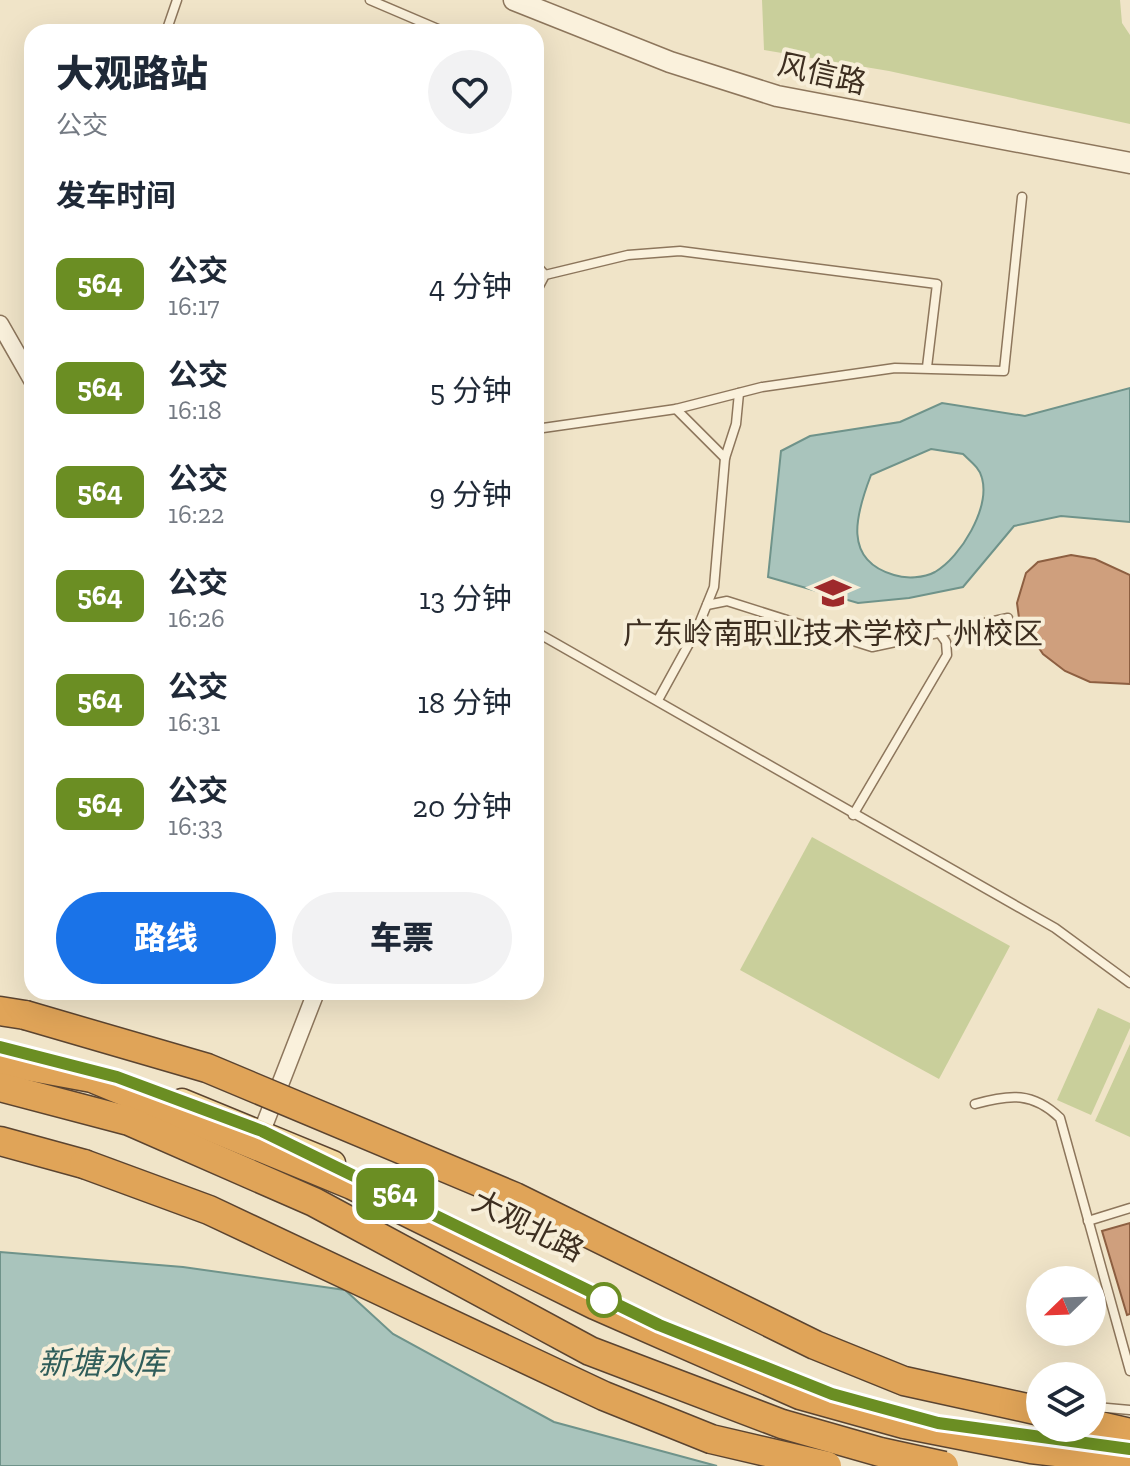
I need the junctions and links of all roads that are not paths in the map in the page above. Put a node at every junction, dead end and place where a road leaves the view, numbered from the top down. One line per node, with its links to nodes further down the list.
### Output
1 (177, 0): 5 (lane)
2 (370, 0): 6 (lane)
3 (514, 0): 8 (street, 风信路)
4 (542, 0): 7 (street, 风信路)
5 (169, 24)
6 (426, 24)
7 (1130, 149)
8 (1130, 163)
9 (1022, 197): 14 (lane)
10 (545, 275): 14 (lane)
11 (0, 323): 12 (street); 13 (street)
12 (24, 342)
13 (24, 366)
14 (927, 367): 15 (lane)
15 (739, 393): 16 (lane); 18 (lane)
16 (676, 409): 17 (lane); 18 (lane)
17 (544, 428)
18 (725, 458): 19 (lane)
19 (707, 605): 21 (lane); 23 (lane)
20 (1008, 618): 21 (lane)
21 (939, 632): 24 (lane)
22 (544, 636): 23 (lane)
23 (658, 700): 24 (lane)
24 (853, 815): 25 (lane)
25 (1130, 983)
26 (313, 1000): 33 (street)
27 (13, 1013): 39 (highway, bridge)
28 (0, 1047): 33 (main road, 大观北路)
29 (0, 1061): 46 (highway, bridge)
30 (0, 1087): 48 (highway, bridge)
31 (0, 1095): 45 (main road)
32 (975, 1104): 36 (lane)
33 (262, 1131): 38 (main road, 大观北路)
34 (0, 1141): 45 (highway, bridge)
35 (1130, 1208): 36 (lane)
36 (1088, 1221): 37 (lane)
37 (1130, 1371)
38 (832, 1394): 44 (main road, 大观北路); 45 (street)
39 (1026, 1408)
40 (1130, 1410): 41 (lane)
41 (1106, 1413)
42 (1106, 1421): 43 (highway)
43 (1130, 1433)
44 (1130, 1449)
45 (817, 1458): 47 (main road)
46 (1130, 1461)
47 (897, 1466)
48 (944, 1466)

